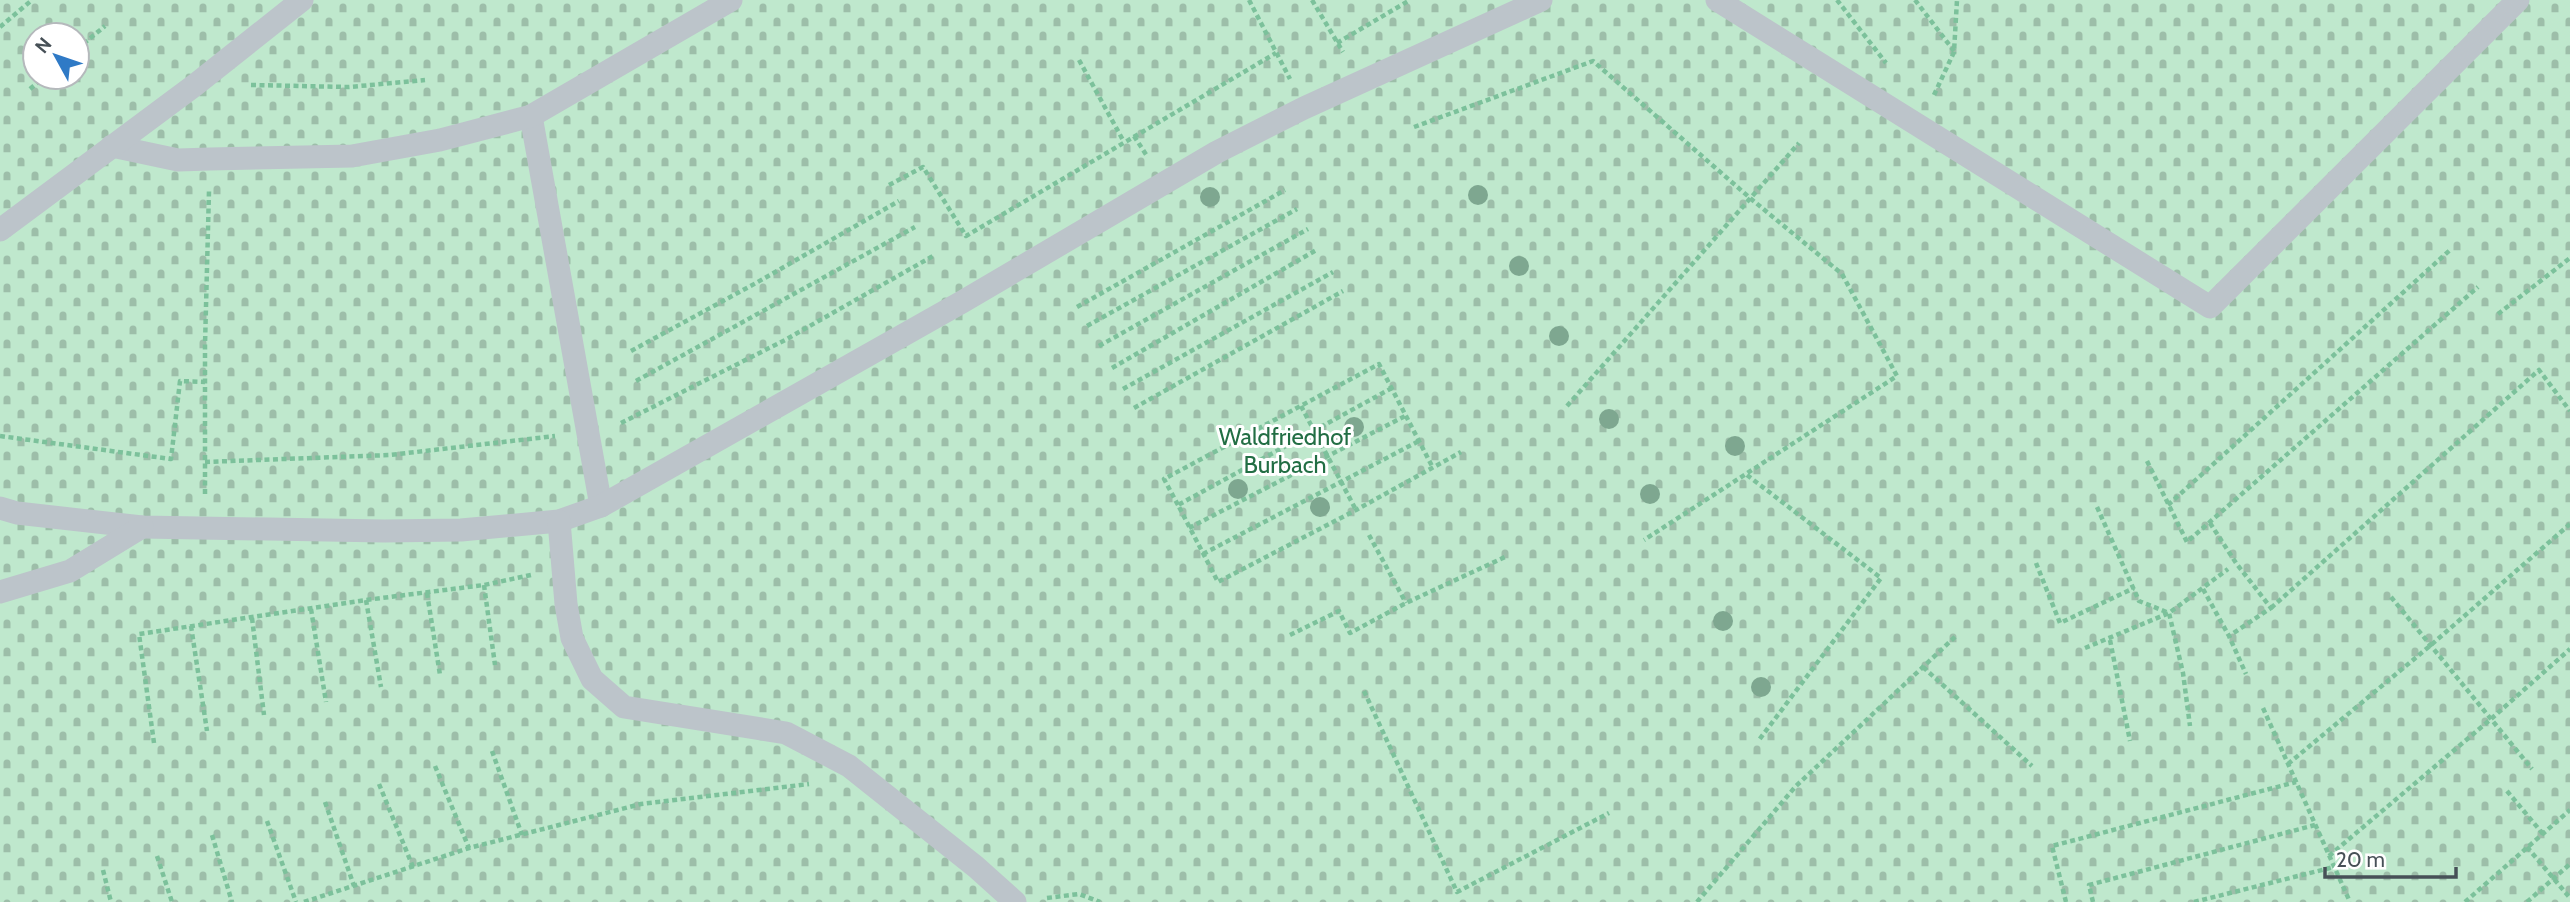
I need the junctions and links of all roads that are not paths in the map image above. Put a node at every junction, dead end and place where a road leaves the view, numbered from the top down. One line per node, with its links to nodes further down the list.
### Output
1 (302, 0): 7 (lane)
2 (731, 0): 6 (lane)
3 (1541, 0): 9 (lane)
4 (1717, 0): 5 (lane)
5 (2509, 3)
6 (531, 116): 7 (lane); 9 (lane)
7 (112, 146): 8 (lane)
8 (0, 230)
9 (601, 506): 11 (lane)
10 (0, 508): 12 (lane)
11 (559, 522): 12 (lane); 14 (lane)
12 (142, 527): 13 (lane)
13 (0, 592)
14 (1015, 902)

